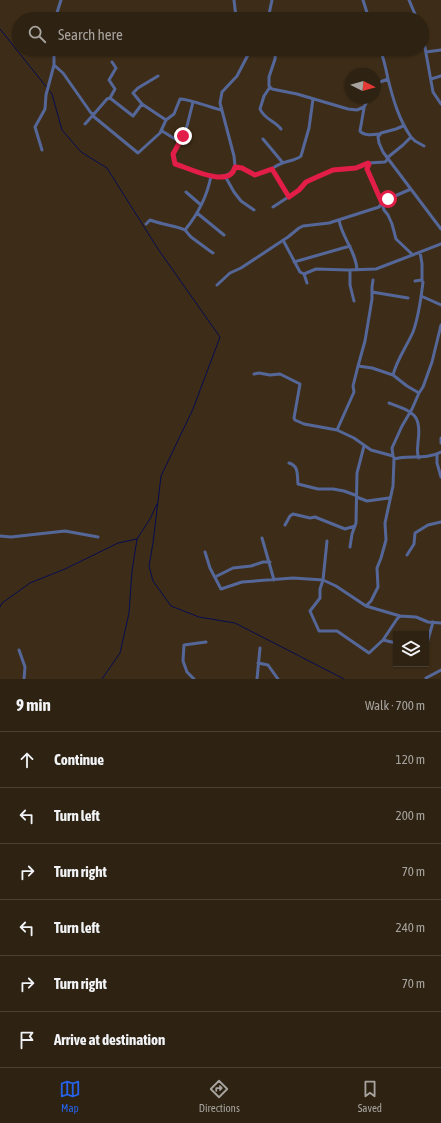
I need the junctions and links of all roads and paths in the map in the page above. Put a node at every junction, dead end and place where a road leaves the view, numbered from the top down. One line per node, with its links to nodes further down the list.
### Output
1 (61, 0): 6 (street)
2 (234, 0): 7 (street)
3 (272, 0): 8 (street)
4 (364, 0): 9 (street)
5 (409, 0): 10 (street)
6 (57, 12)
7 (235, 12)
8 (269, 12)
9 (367, 12)
10 (414, 12)
11 (441, 50): 12 (street)
12 (429, 52)
13 (54, 56): 19 (street)
14 (247, 56): 33 (street)
15 (275, 56): 25 (street)
16 (382, 56): 22 (street)
17 (427, 56): 23 (street)
18 (112, 62): 26 (street)
19 (54, 65): 34 (street); 45 (street)
20 (158, 76): 29 (street)
21 (441, 76): 23 (street)
22 (388, 79): 24 (street); 37 (street)
23 (431, 79): 31 (street)
24 (381, 82)
25 (270, 87): 27 (street); 38 (street)
26 (110, 98): 29 (street); 34 (street)
27 (313, 99): 32 (street); 47 (street)
28 (193, 102): 33 (street); 35 (street); 43 (street)
29 (142, 104): 35 (street)
30 (366, 104): 32 (street)
31 (441, 104)
32 (364, 107): 40 (street)
33 (221, 110): 49 (street)
34 (94, 115): 36 (street); 39 (street)
35 (166, 120): 39 (street)
36 (85, 124)
37 (403, 126): 40 (street); 41 (street)
38 (281, 129)
39 (162, 131): 43 (street)
40 (379, 134): 46 (street)
41 (411, 137): 44 (street); 46 (street)
42 (263, 139): 47 (street)
43 (180, 142): 51 (street)
44 (424, 146)
45 (42, 150)
46 (388, 158): 48 (street); 53 (street)
47 (283, 163): 50 (street)
48 (368, 163): 55 (street); 56 (street)
49 (235, 167): 50 (street); 52 (street)
50 (272, 169): 55 (street)
51 (211, 176): 52 (street); 57 (street)
52 (225, 176): 59 (street)
53 (411, 189): 56 (street); 63 (street)
54 (186, 192): 57 (street)
55 (289, 197): 58 (street)
56 (382, 203): 61 (street); 71 (street)
57 (201, 205): 60 (street)
58 (273, 207)
59 (254, 210)
60 (197, 213): 64 (street); 65 (street)
61 (339, 220): 66 (street); 68 (street)
62 (146, 224): 64 (street)
63 (441, 228)
64 (185, 230): 70 (street)
65 (224, 235)
66 (283, 240): 72 (street); 80 (street)
67 (441, 244): 69 (street)
68 (350, 246): 72 (street); 74 (street)
69 (420, 252): 71 (street); 77 (street)
70 (213, 253)
71 (413, 255): 74 (street)
72 (294, 262): 75 (street)
73 (350, 270): 74 (street); 75 (street); 84 (street)
74 (357, 270)
75 (304, 274): 79 (street)
76 (373, 280): 81 (street)
77 (415, 281)
78 (423, 282): 82 (street)
79 (307, 283)
80 (217, 285)
81 (372, 292): 83 (street); 87 (street)
82 (421, 296): 85 (street); 89 (street)
83 (408, 298)
84 (354, 301)
85 (441, 305)
86 (441, 325): 90 (street)
87 (358, 366): 89 (street); 93 (street)
88 (254, 374): 93 (street)
89 (393, 375): 90 (street)
90 (419, 393): 92 (street)
91 (389, 403): 92 (street)
92 (410, 412): 99 (street); 100 (street)
93 (337, 430): 96 (street)
94 (441, 438): 95 (street)
95 (441, 443)
96 (364, 446): 99 (street); 103 (street)
97 (441, 452): 98 (street)
98 (437, 454): 100 (street); 102 (street)
99 (394, 457): 100 (street); 104 (street)
100 (419, 458)
101 (289, 463): 103 (street)
102 (441, 477)
103 (356, 496): 104 (street); 107 (street)
104 (390, 498): 119 (street)
105 (441, 522): 114 (street)
106 (284, 525): 107 (street)
107 (355, 526): 112 (street)
108 (0, 536): 109 (street)
109 (98, 537)
110 (262, 538): 115 (street)
111 (327, 541): 118 (street)
112 (350, 547)
113 (205, 552): 116 (street)
114 (407, 555)
115 (270, 562): 116 (street); 117 (street)
116 (214, 577): 117 (street)
117 (274, 580): 118 (street)
118 (324, 580): 120 (street); 126 (street)
119 (371, 601): 120 (street); 121 (street)
120 (366, 606): 121 (street)
121 (374, 609): 122 (street)
122 (400, 616): 123 (street); 126 (street)
123 (433, 622): 124 (street); 125 (street)
124 (441, 623)
125 (429, 636)
126 (383, 640): 128 (street)
127 (206, 642): 135 (street)
128 (393, 643)
129 (260, 648): 131 (street)
130 (19, 650): 134 (street)
131 (258, 663): 136 (street); 137 (street)
132 (441, 670): 133 (street)
133 (426, 678)
134 (24, 679)
135 (194, 679)
136 (257, 679)
137 (278, 679)

